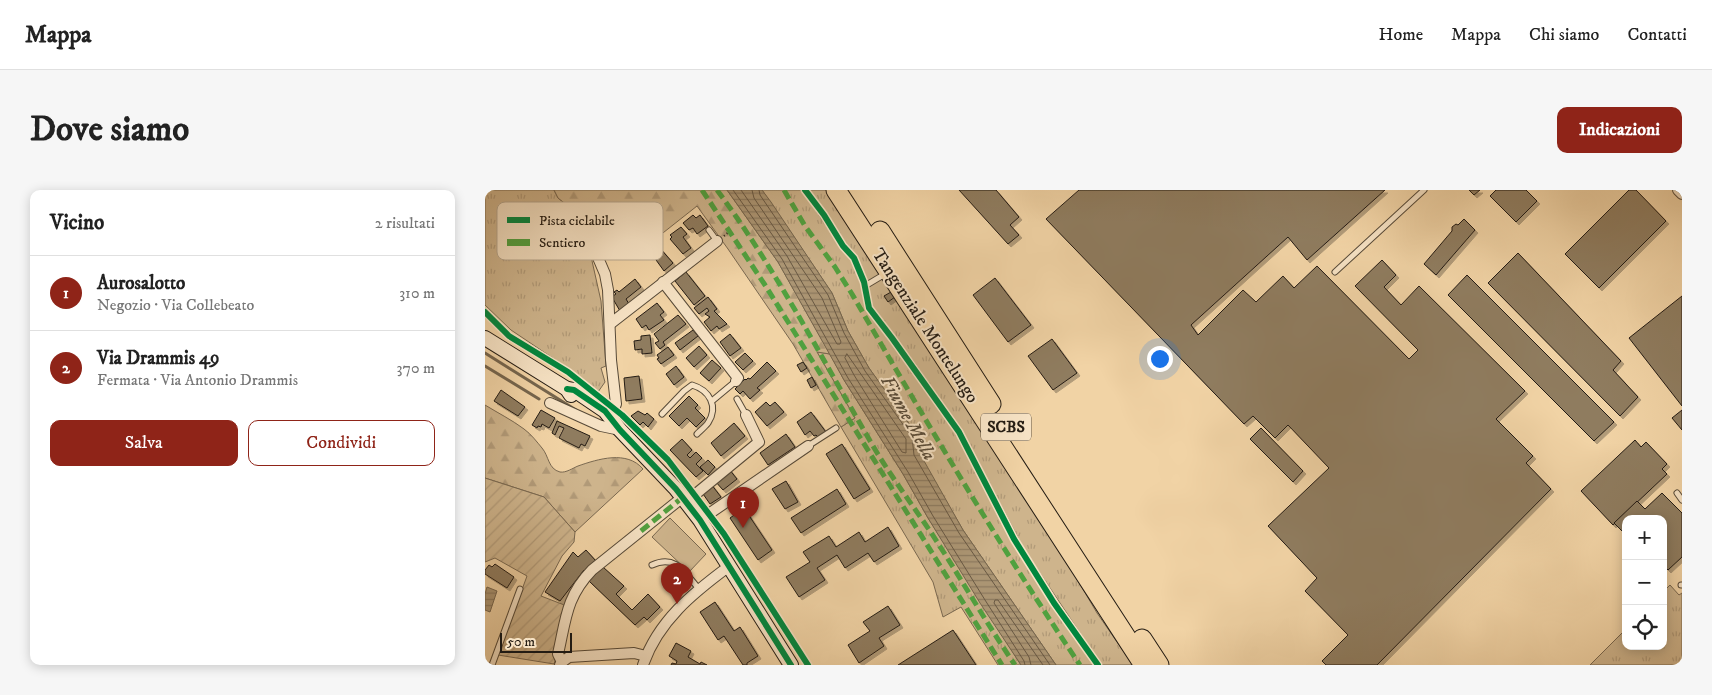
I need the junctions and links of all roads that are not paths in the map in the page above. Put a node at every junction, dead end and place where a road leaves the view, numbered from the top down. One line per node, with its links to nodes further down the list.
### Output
1 (837, 190): 9 (highway, Tangenziale Montelungo / SCBS)
2 (852, 190): 41 (highway, Tangenziale Montelungo / SCBS)
3 (1678, 190): 5 (street)
4 (1423, 191): 10 (lane)
5 (1682, 194)
6 (709, 230): 7 (lane)
7 (717, 241): 11 (street)
8 (599, 260): 13 (street)
9 (889, 271): 12 (lane); 40 (highway, Tangenziale Montelungo / SCBS)
10 (1335, 272)
11 (663, 282): 13 (street); 17 (street)
12 (865, 286)
13 (610, 324): 23 (street)
14 (485, 329): 16 (street)
15 (485, 338): 16 (street)
16 (512, 356): 23 (street)
17 (735, 381): 19 (lane)
18 (737, 399): 22 (lane)
19 (711, 401): 21 (lane); 26 (lane)
20 (550, 403): 25 (street)
21 (662, 414)
22 (746, 415): 29 (street)
23 (610, 419): 25 (street)
24 (835, 428): 27 (lane)
25 (620, 430): 29 (street)
26 (697, 434)
27 (808, 446): 31 (street)
28 (1677, 493): 30 (lane)
29 (684, 499): 31 (street); 37 (street)
30 (1682, 500)
31 (700, 520): 33 (street)
32 (652, 566): 35 (lane)
33 (728, 566): 35 (street); 39 (street)
34 (520, 589): 38 (lane)
35 (699, 589): 36 (street)
36 (645, 660): 37 (street)
37 (561, 663)
38 (492, 665)
39 (791, 665)
40 (1144, 665)
41 (1159, 665)

